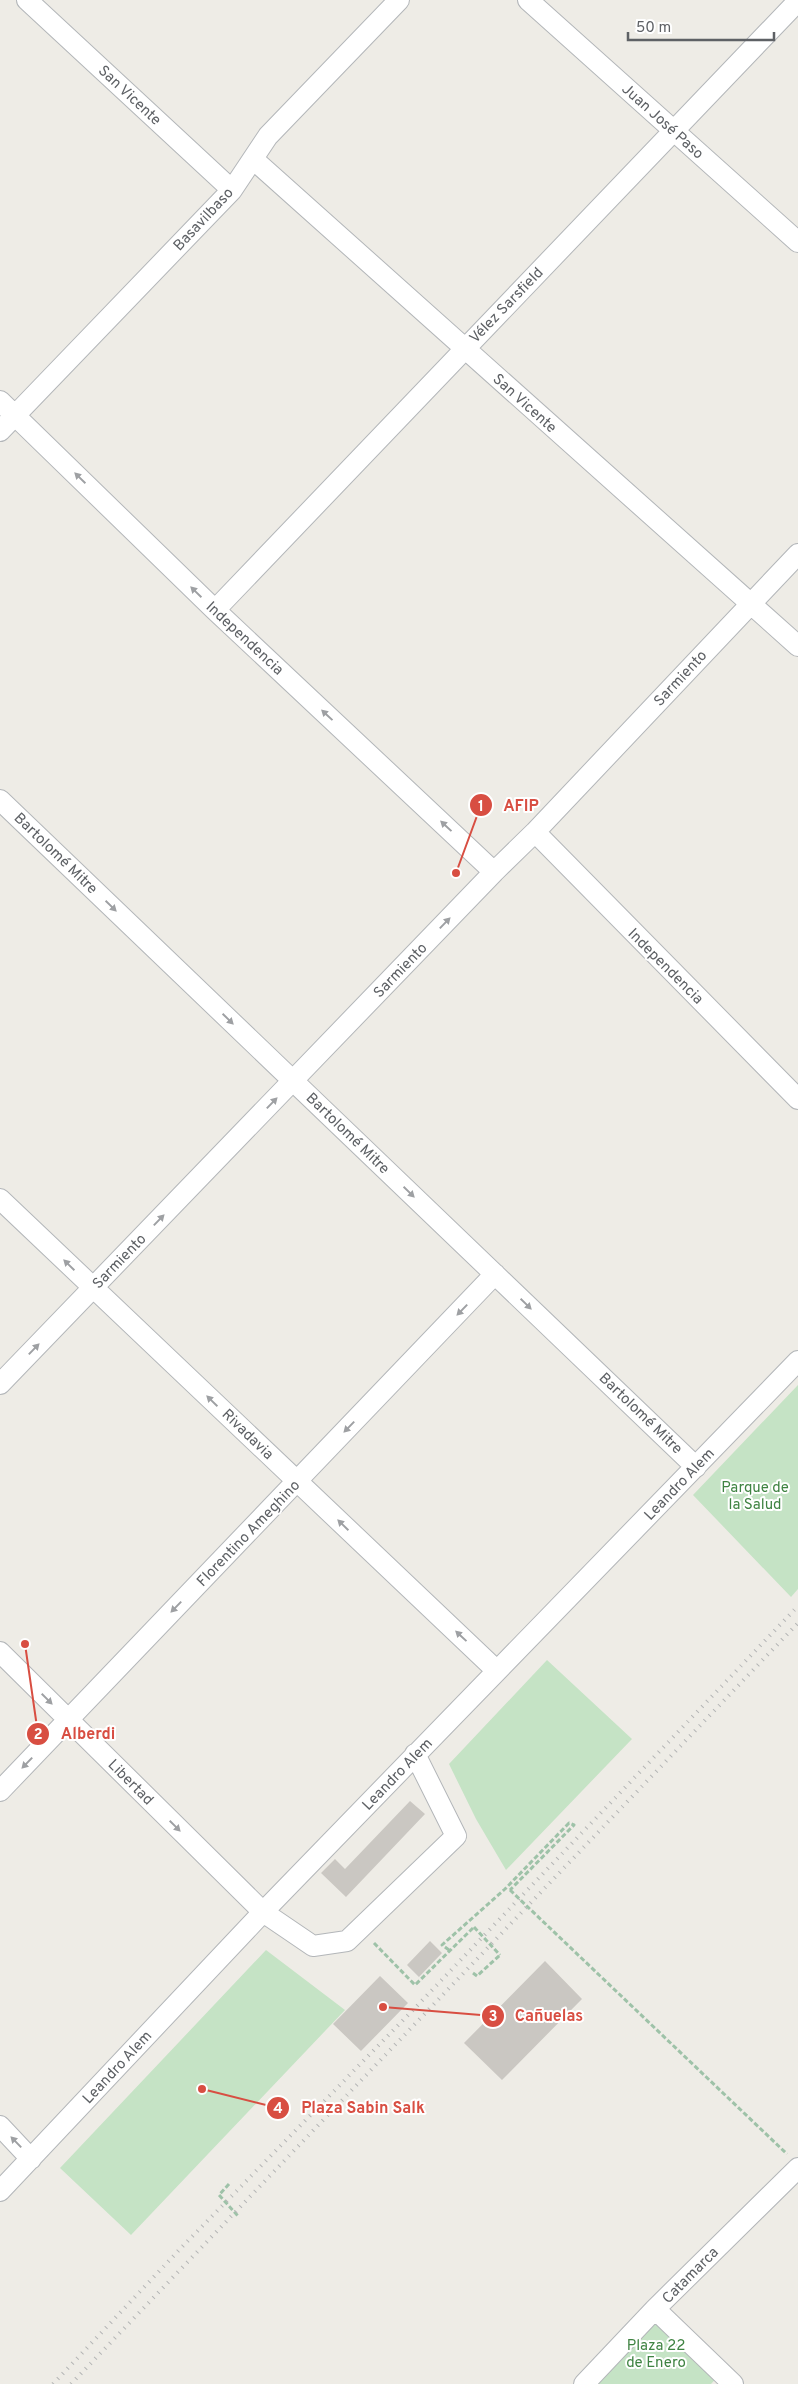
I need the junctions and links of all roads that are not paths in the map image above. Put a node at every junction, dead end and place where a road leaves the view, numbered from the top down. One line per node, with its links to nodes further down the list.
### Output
1 (27, 0): 7 (street, San Vicente)
2 (399, 0): 6 (street, Basavilbaso)
3 (528, 0): 5 (street, Juan José Paso)
4 (798, 1): 5 (street, Vélez Sarsfield)
5 (674, 131): 8 (street, Juan José Paso); 9 (street, Vélez Sarsfield)
6 (253, 159): 7 (street, Basavilbaso); 9 (street, San Vicente)
7 (232, 190): 11 (street, Basavilbaso)
8 (798, 242)
9 (465, 349): 14 (street, San Vicente); 15 (street, Vélez Sarsfield)
10 (0, 401): 11 (street, Independencia)
11 (15, 416): 12 (street, Basavilbaso); 15 (street, Independencia, one-way to 11)
12 (0, 431)
13 (798, 554): 14 (street, Sarmiento)
14 (750, 604): 16 (street, San Vicente); 18 (street, Sarmiento)
15 (215, 610): 19 (street, Independencia, one-way to 15)
16 (798, 646)
17 (0, 800): 20 (street, Bartolomé Mitre, one-way to 20)
18 (534, 832): 19 (street, Sarmiento); 21 (street, Independencia)
19 (494, 872): 20 (street, Sarmiento, one-way to 19)
20 (293, 1080): 23 (street, Bartolomé Mitre, one-way to 23); 24 (street, Sarmiento, one-way to 20)
21 (798, 1099)
22 (0, 1199): 24 (street, Rivadavia, one-way to 22)
23 (495, 1274): 27 (street, Bartolomé Mitre, one-way to 27); 28 (street, Florentino Ameghino, one-way to 28)
24 (94, 1288): 26 (street, Sarmiento, one-way to 24); 28 (street, Rivadavia, one-way to 24)
25 (798, 1360): 27 (street, Leandro Alem)
26 (0, 1384)
27 (696, 1466): 30 (street, Leandro Alem)
28 (297, 1481): 30 (street, Rivadavia, one-way to 28); 31 (street, Florentino Ameghino, one-way to 31)
29 (0, 1652): 31 (street, Libertad, one-way to 31)
30 (496, 1670): 32 (street, Leandro Alem)
31 (68, 1720): 33 (street, Florentino Ameghino, one-way to 33); 34 (street, Libertad, one-way to 34)
32 (415, 1754): 34 (street, Leandro Alem); 34 (street, Libertad)
33 (0, 1791)
34 (263, 1912): 36 (street, Leandro Alem)
35 (0, 2126): 36 (street, one-way to 35)
36 (31, 2159): 38 (street, Leandro Alem)
37 (793, 2161): 39 (street, Catamarca)
38 (0, 2191)
39 (655, 2309): 40 (street); 41 (street, Catamarca)
40 (721, 2380)
41 (584, 2384)

